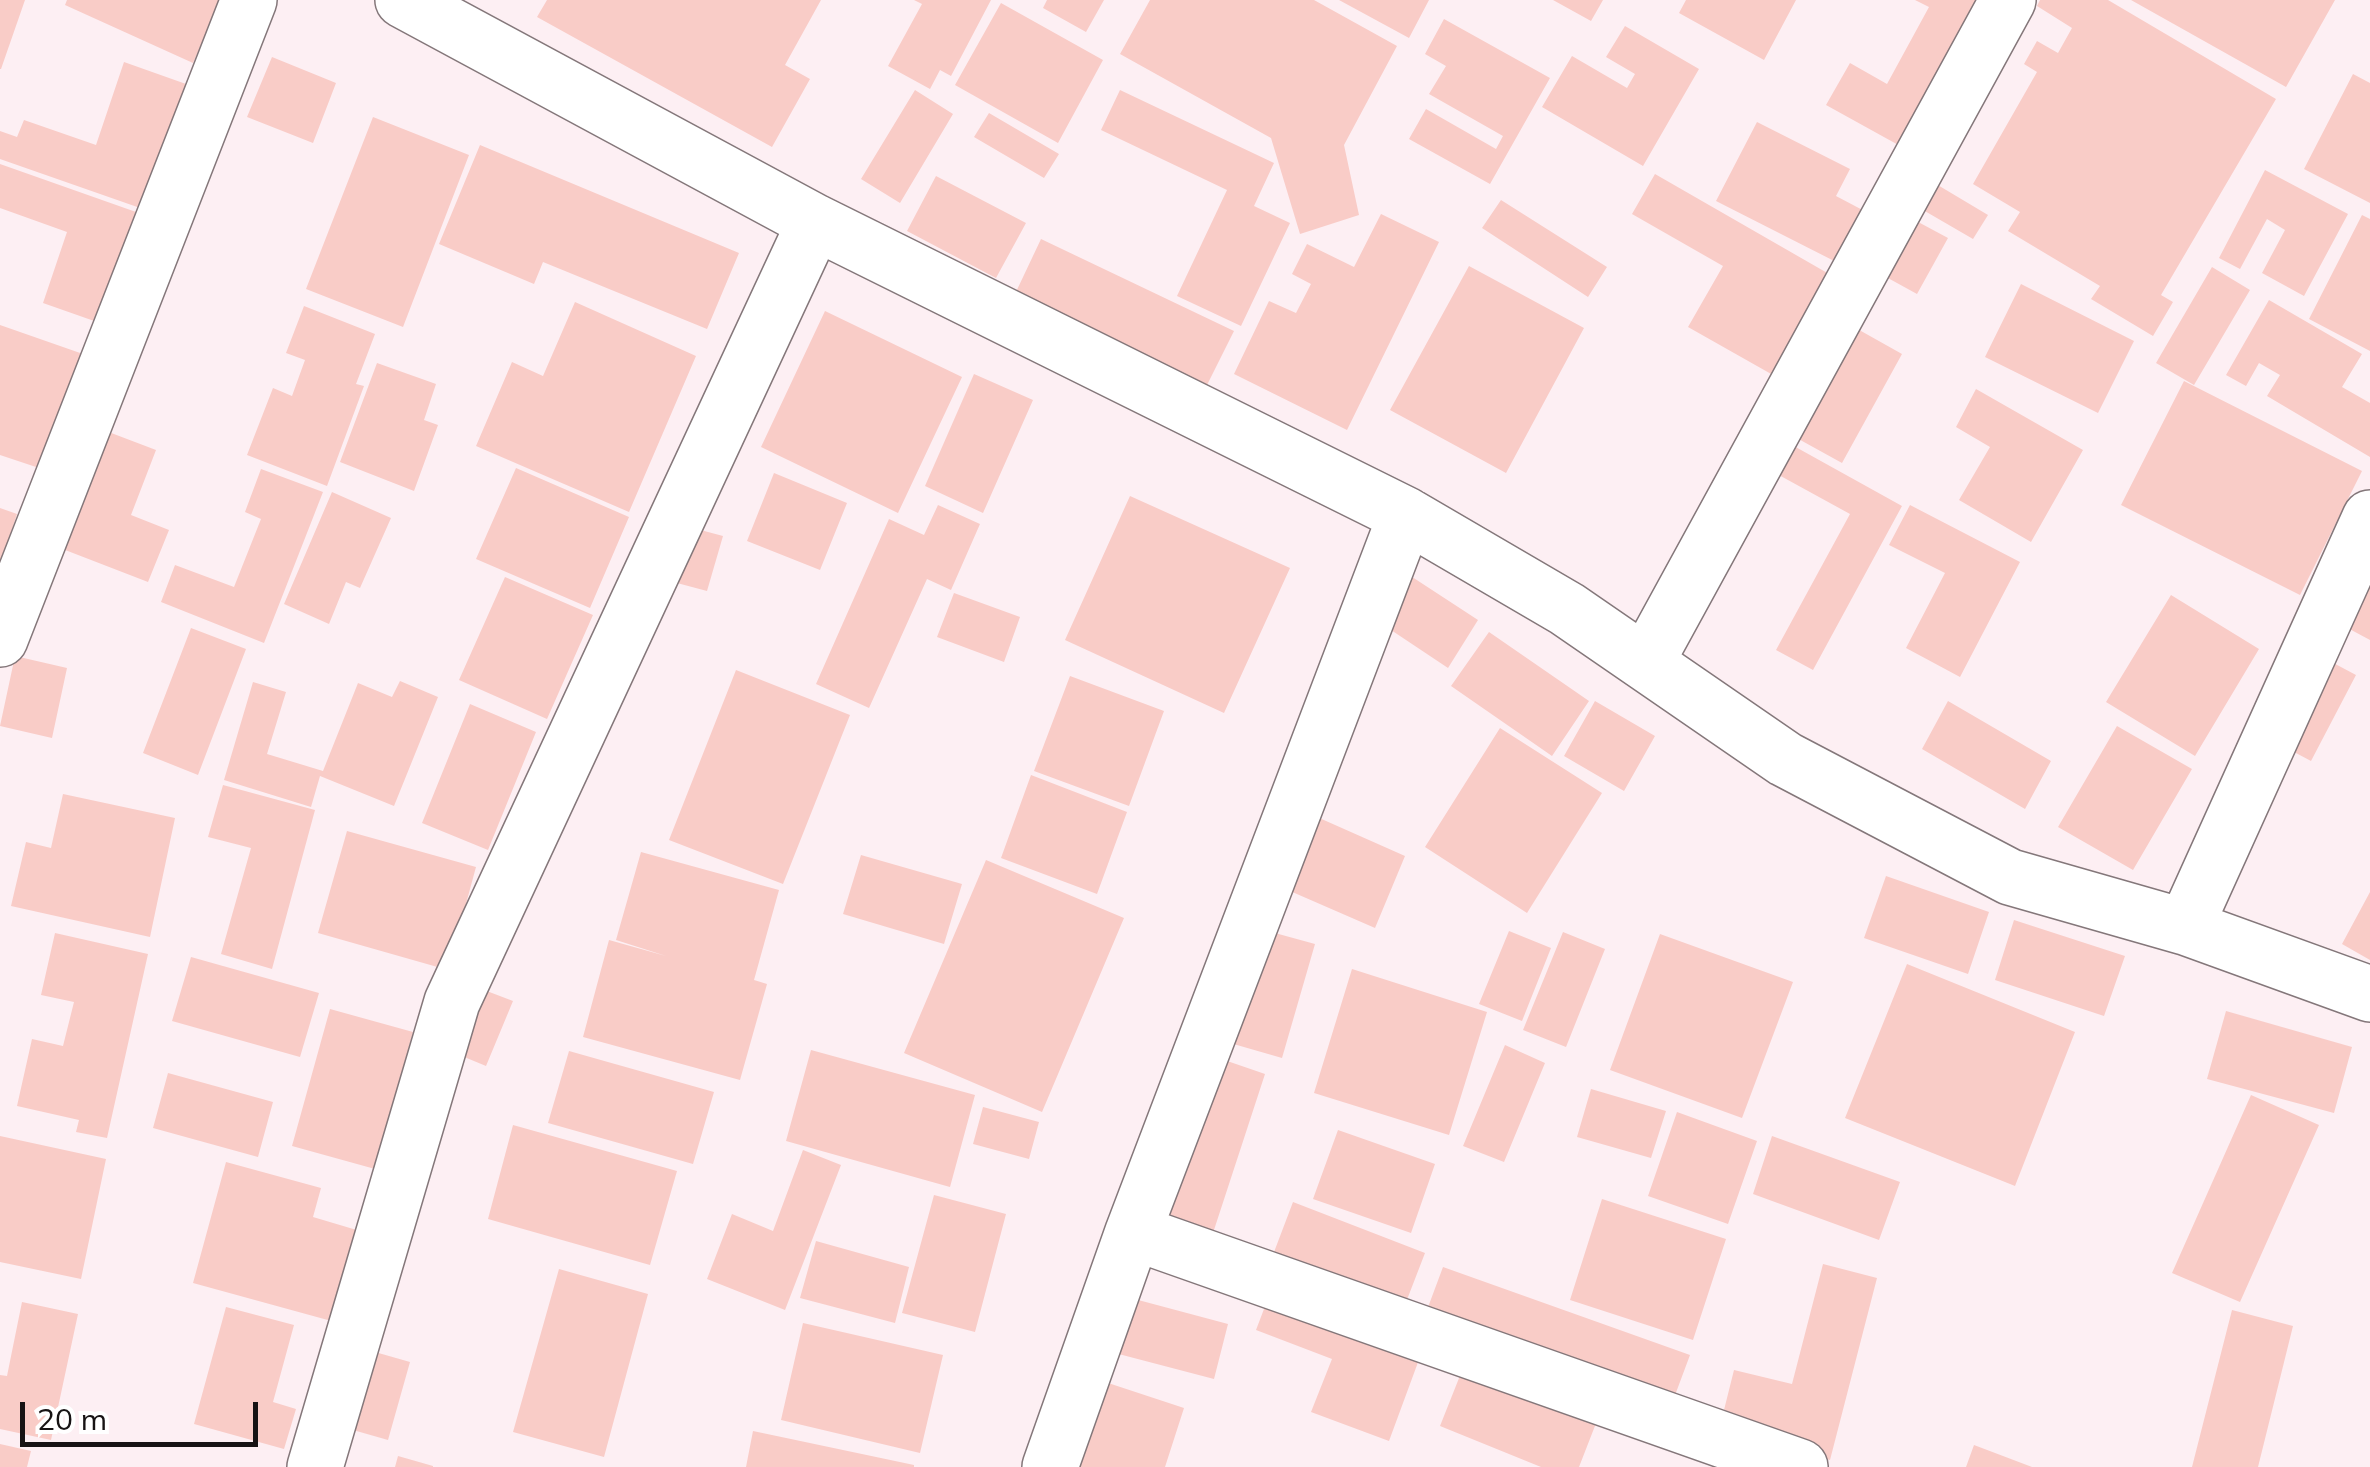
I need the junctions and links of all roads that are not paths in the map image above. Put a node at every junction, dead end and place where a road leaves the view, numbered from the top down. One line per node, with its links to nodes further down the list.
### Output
1 (249, 0): 7 (street)
2 (403, 0): 4 (street)
3 (2008, 0): 8 (street)
4 (815, 222): 5 (street); 12 (street)
5 (1406, 514): 8 (street); 11 (street)
6 (2370, 518): 9 (street)
7 (0, 639)
8 (1646, 662): 9 (street)
9 (2186, 927): 10 (street)
10 (2370, 994)
11 (1133, 1232): 13 (street); 14 (street)
12 (315, 1467)
13 (1050, 1467)
14 (1800, 1467)

